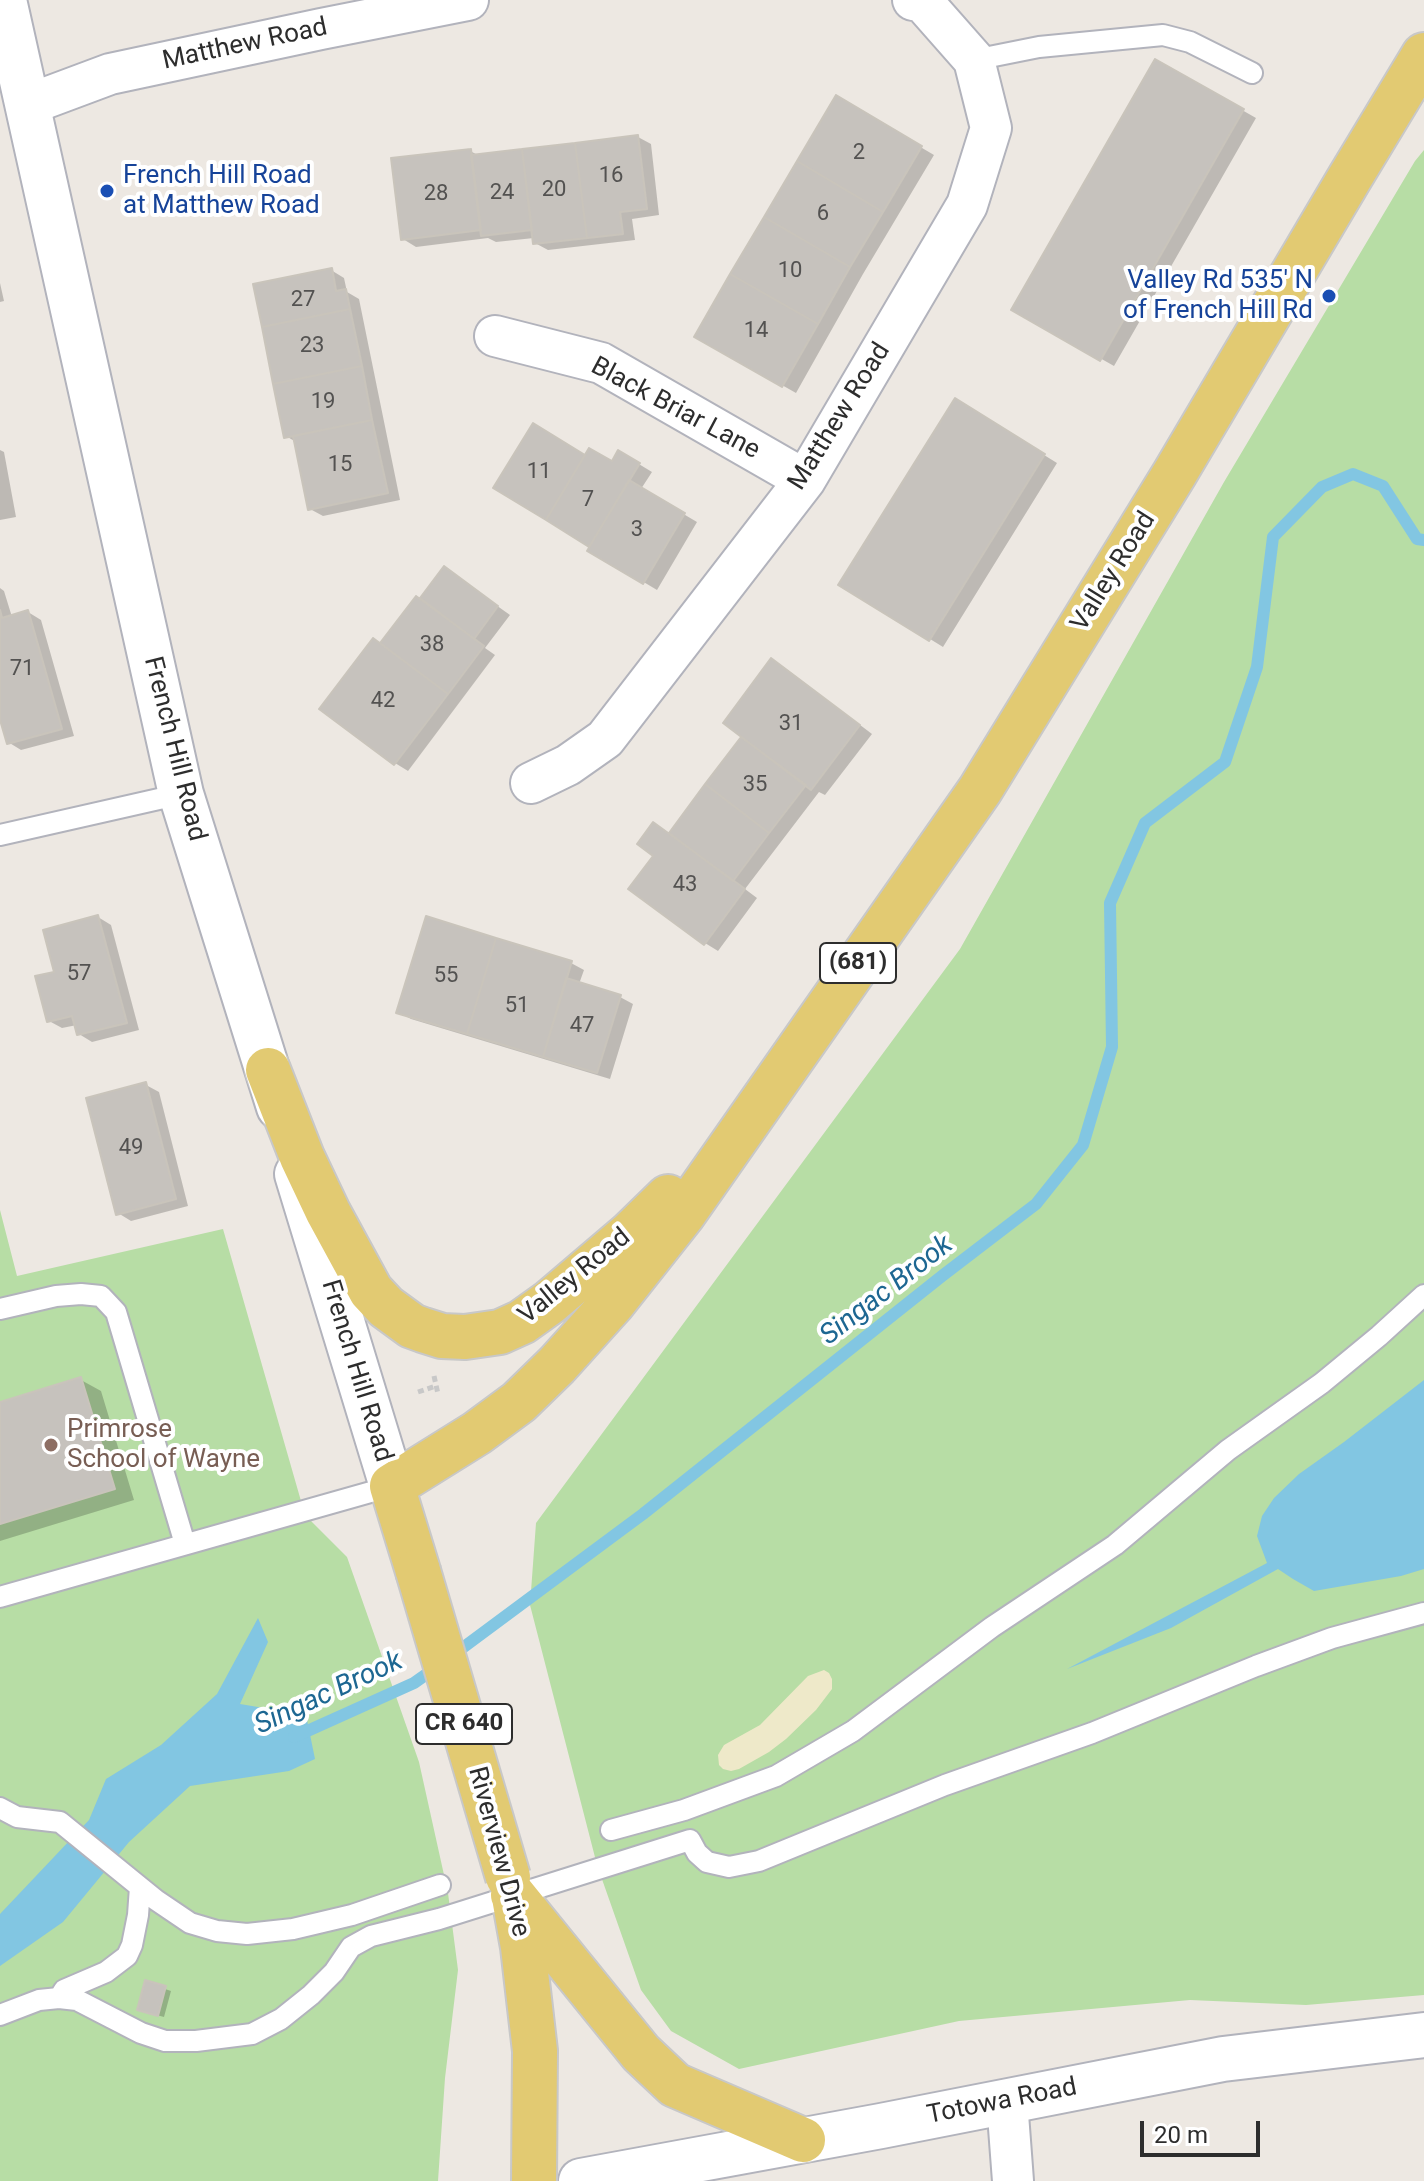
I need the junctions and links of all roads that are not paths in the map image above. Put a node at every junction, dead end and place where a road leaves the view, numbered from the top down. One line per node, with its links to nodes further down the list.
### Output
1 (4, 0): 7 (main road, French Hill Road)
2 (468, 0): 7 (street, Matthew Road)
3 (913, 0): 5 (street, Matthew Road)
4 (1424, 55): 14 (main road, Valley Road / (681))
5 (974, 60): 6 (lane); 9 (street, Matthew Road)
6 (1252, 73)
7 (27, 105): 11 (main road, French Hill Road)
8 (495, 336): 9 (street, Black Briar Lane)
9 (805, 480): 10 (street, Matthew Road)
10 (531, 783)
11 (181, 794): 12 (lane); 13 (main road, French Hill Road)
12 (0, 835)
13 (268, 1070): 14 (main road, Valley Road); 17 (main road, French Hill Road)
14 (780, 1074): 17 (main road, Valley Road / (681))
15 (1424, 1295): 22 (lane)
16 (0, 1309): 18 (lane)
17 (392, 1486): 18 (lane); 27 (main road, Riverview Drive / CR 640, bridge)
18 (185, 1544): 19 (lane)
19 (0, 1597)
20 (1424, 1613): 24 (lane)
21 (0, 1808): 25 (lane)
22 (684, 1810): 23 (lane); 24 (lane)
23 (611, 1830)
24 (690, 1840): 27 (lane)
25 (132, 1881): 28 (lane); 30 (lane)
26 (440, 1885): 28 (lane)
27 (511, 1886): 29 (lane); 34 (main road); 35 (main road, Riverview Drive / CR 640)
28 (352, 1915): 29 (lane)
29 (351, 1947): 30 (lane)
30 (59, 1998): 31 (lane)
31 (0, 2015)
32 (1424, 2035): 33 (main road, Totowa Road)
33 (1007, 2101): 34 (main road, Totowa Road); 37 (street)
34 (803, 2140): 36 (main road, Totowa Road)
35 (534, 2181)
36 (581, 2181)
37 (1013, 2181)

